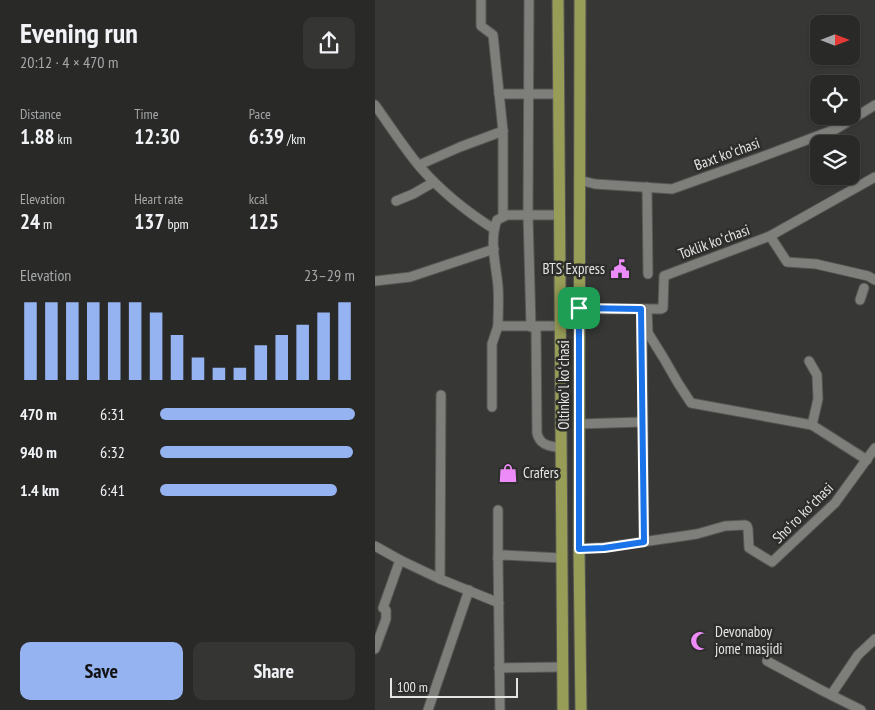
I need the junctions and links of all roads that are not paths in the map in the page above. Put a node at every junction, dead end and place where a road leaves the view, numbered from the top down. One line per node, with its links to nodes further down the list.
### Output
1 (481, 0): 5 (street)
2 (529, 0): 6 (street)
3 (558, 0): 7 (main road, Oltinkoʻl koʻchasi)
4 (580, 0): 13 (main road, Oltinkoʻl koʻchasi)
5 (499, 94): 6 (street); 10 (street)
6 (529, 94): 7 (street); 17 (street)
7 (559, 94): 18 (main road, Oltinkoʻl koʻchasi)
8 (375, 105): 11 (street)
9 (875, 105): 15 (street, Baxt koʻchasi)
10 (503, 131): 11 (street); 19 (street)
11 (419, 166): 14 (street)
12 (875, 177): 21 (street, Toklik koʻchasi)
13 (579, 180): 15 (street, Baxt koʻchasi); 27 (main road, Oltinkoʻl koʻchasi)
14 (434, 182): 16 (street); 20 (street)
15 (647, 187): 23 (street)
16 (397, 201)
17 (528, 215): 18 (street); 19 (street); 31 (street)
18 (560, 215): 30 (main road, Oltinkoʻl koʻchasi)
19 (503, 216): 20 (street)
20 (493, 229): 22 (street)
21 (770, 236): 25 (street); 28 (street, Toklik koʻchasi)
22 (494, 249): 24 (street); 29 (street)
23 (648, 274)
24 (375, 281)
25 (869, 281): 26 (street)
26 (859, 300)
27 (579, 308): 28 (street); 36 (main road, Oltinkoʻl koʻchasi)
28 (644, 309): 35 (street); 37 (street)
29 (498, 326): 31 (street); 34 (street)
30 (560, 326): 31 (street); 38 (main road, Oltinkoʻl koʻchasi)
31 (533, 327): 38 (street)
32 (809, 361): 37 (street)
33 (441, 395): 48 (street)
34 (492, 407)
35 (642, 422): 36 (street); 42 (street)
36 (579, 424): 44 (main road, Oltinkoʻl koʻchasi)
37 (812, 425): 40 (street)
38 (561, 448): 46 (main road, Oltinkoʻl koʻchasi)
39 (875, 448): 40 (street, Shoʻro koʻchasi)
40 (867, 460): 42 (street, Shoʻro koʻchasi)
41 (498, 510): 45 (street)
42 (644, 542): 44 (street, Shoʻro koʻchasi)
43 (375, 546): 47 (street)
44 (579, 549): 61 (main road, Oltinkoʻl koʻchasi)
45 (498, 558): 46 (street); 50 (street)
46 (562, 558): 55 (main road, Oltinkoʻl koʻchasi)
47 (400, 560): 48 (street); 51 (street)
48 (440, 579): 49 (street)
49 (469, 590): 50 (street); 58 (street)
50 (499, 603): 56 (street)
51 (379, 608): 53 (street)
52 (875, 639): 57 (street)
53 (375, 649)
54 (767, 661): 57 (street)
55 (563, 667): 56 (street); 60 (main road, Oltinkoʻl koʻchasi)
56 (499, 668): 59 (street)
57 (831, 695): 62 (street)
58 (428, 710)
59 (500, 710)
60 (563, 710)
61 (581, 710)
62 (861, 710)

